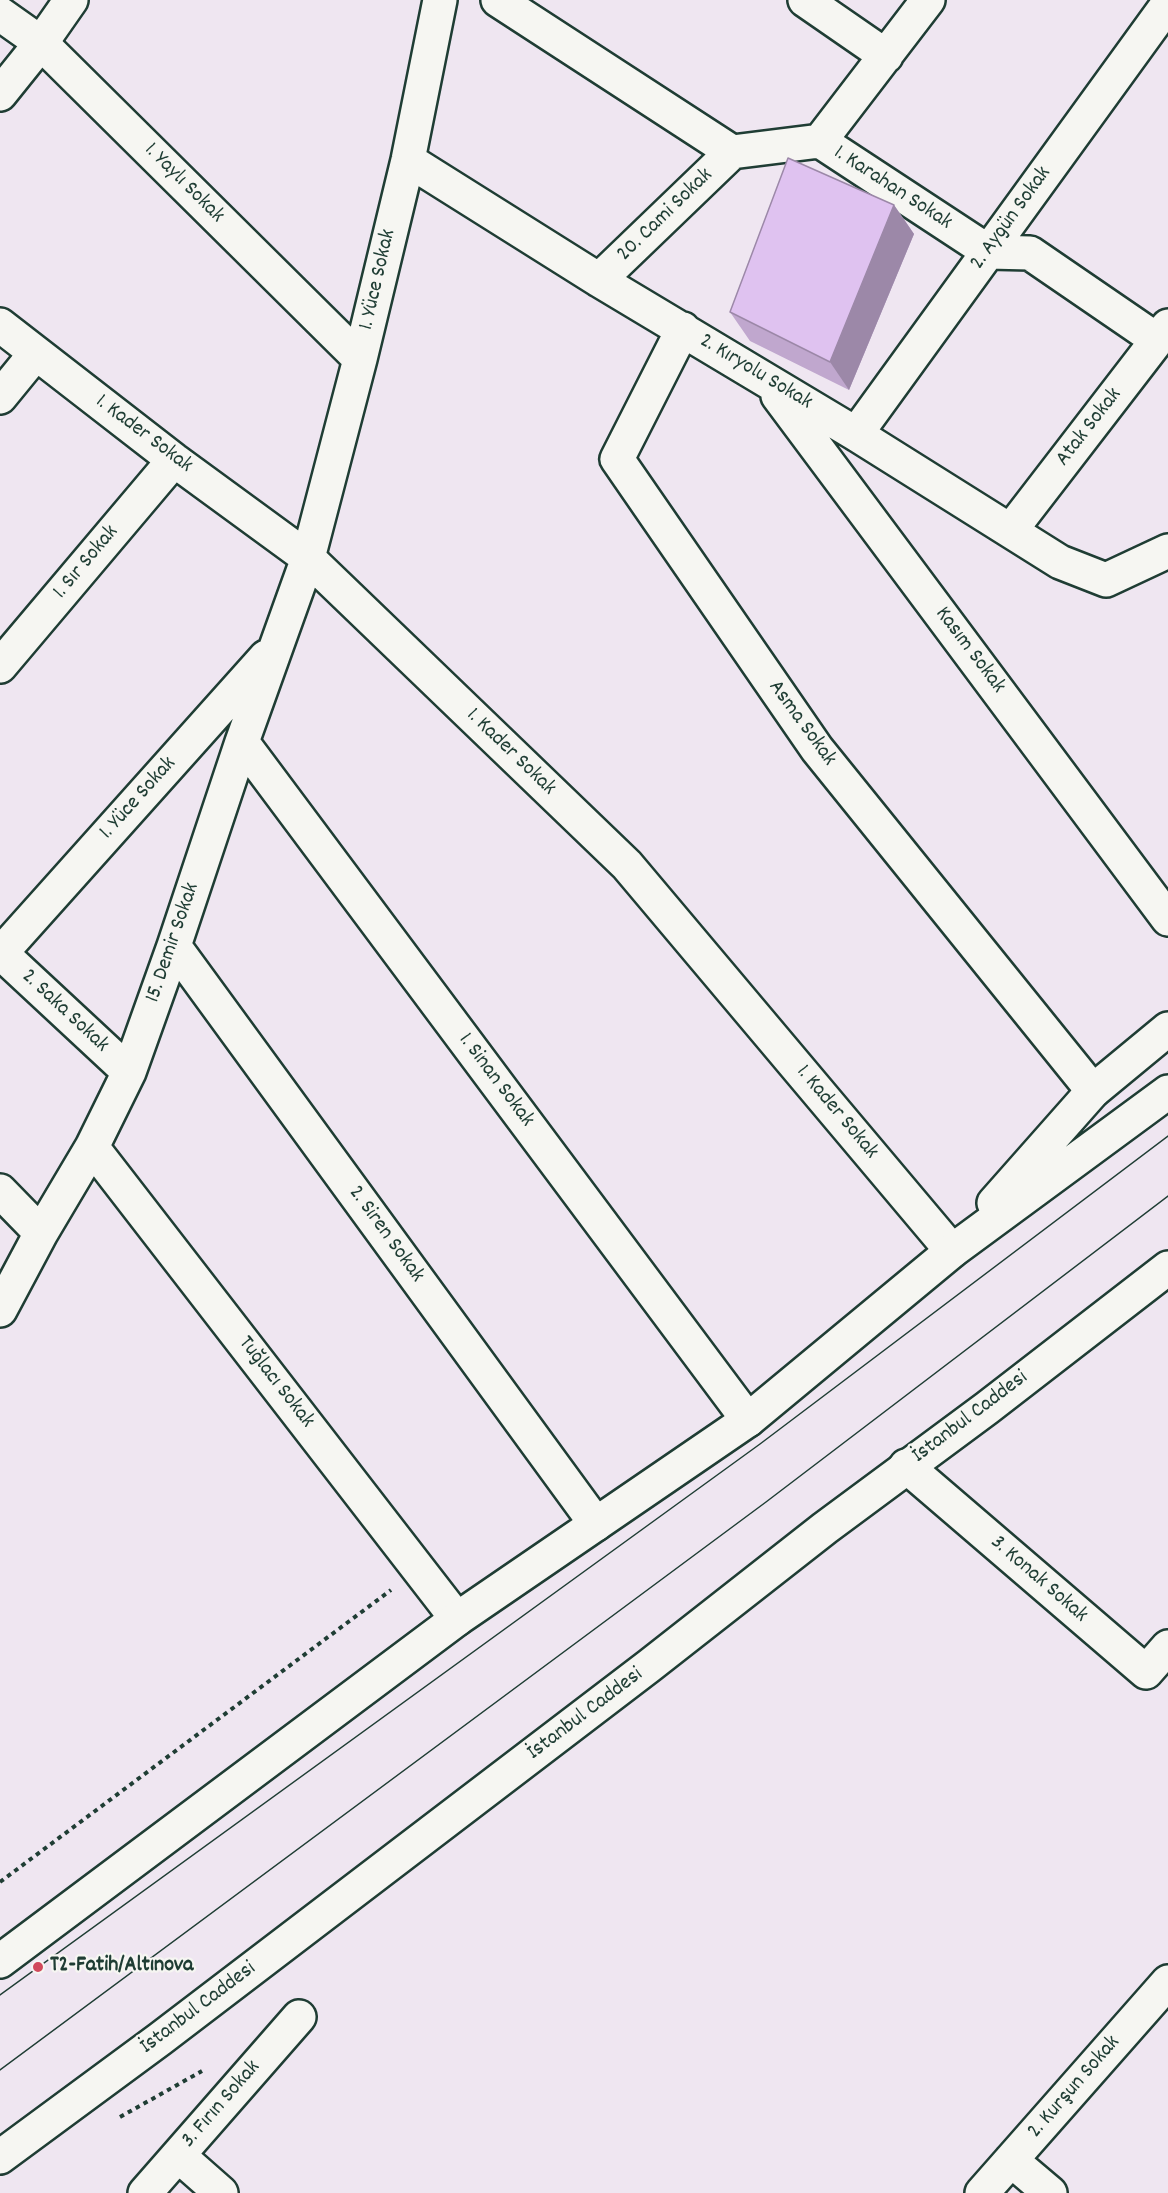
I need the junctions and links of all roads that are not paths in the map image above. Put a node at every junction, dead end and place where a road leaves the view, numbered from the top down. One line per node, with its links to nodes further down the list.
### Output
1 (70, 0): 8 (main road)
2 (440, 0): 13 (main road, 1. Yüce Sokak)
3 (498, 0): 12 (main road)
4 (805, 0): 9 (main road)
5 (928, 0): 9 (main road)
6 (1168, 4): 14 (main road, 2. Aygün Sokak)
7 (0, 14): 8 (main road, 1. Yaylı Sokak)
8 (40, 43): 10 (main road); 20 (main road, 1. Yaylı Sokak)
9 (886, 56): 11 (main road)
10 (0, 94)
11 (820, 141): 12 (main road, 1. Karahan Sokak); 14 (main road, 1. Karahan Sokak)
12 (732, 152): 15 (main road, 20. Cami Sokak)
13 (408, 160): 15 (main road, 2. Kıryolu Sokak); 20 (main road, 1. Yüce Sokak)
14 (989, 252): 18 (main road); 23 (main road, 2. Aygün Sokak)
15 (599, 280): 17 (main road, 2. Kıryolu Sokak)
16 (0, 325): 19 (main road, 1. Kader Sokak)
17 (683, 329): 21 (main road, 2. Kıryolu Sokak); 36 (main road, Asma Sokak)
18 (1163, 333): 25 (main road, Atak Sokak)
19 (36, 353): 22 (main road); 24 (main road, 1. Kader Sokak)
20 (360, 359): 27 (main road, 1. Yüce Sokak)
21 (769, 383): 23 (main road, 2. Kıryolu Sokak); 31 (main road, Kasım Sokak)
22 (0, 397)
23 (856, 434): 25 (main road, 2. Kıryolu Sokak)
24 (174, 460): 27 (main road, 1. Kader Sokak); 29 (main road, 1. Sır Sokak)
25 (1011, 530): 26 (main road, 2. Kıryolu Sokak)
26 (1168, 551)
27 (308, 558): 28 (main road, 15. Demir Sokak); 41 (main road, 1. Kader Sokak)
28 (277, 644): 30 (main road, 15. Demir Sokak); 33 (main road, 1. Yüce Sokak)
29 (0, 666)
30 (242, 742): 32 (main road, 15. Demir Sokak); 44 (main road, 1. Sinan Sokak)
31 (1168, 918)
32 (174, 946): 35 (main road, 15. Demir Sokak); 46 (main road, 2. Siren Sokak)
33 (1, 953): 35 (main road, 2. Saka Sokak)
34 (1168, 1029): 36 (main road)
35 (129, 1072): 38 (main road, 15. Demir Sokak)
36 (1093, 1091): 41 (main road)
37 (1168, 1092): 41 (main road)
38 (92, 1147): 40 (main road, 15. Demir Sokak); 47 (main road, Tuğlacı Sokak)
39 (0, 1191): 40 (main road)
40 (41, 1233): 43 (main road, 15. Demir Sokak)
41 (952, 1251): 44 (main road)
42 (1168, 1268): 45 (main road, İstanbul Caddesi)
43 (0, 1310)
44 (748, 1420): 46 (main road)
45 (906, 1466): 48 (main road, 3. Konak Sokak); 53 (main road, İstanbul Caddesi)
46 (596, 1524): 47 (main road)
47 (458, 1619): 49 (main road)
48 (1168, 1647)
49 (0, 1961)
50 (1168, 1982): 54 (main road, 2. Kurşun Sokak)
51 (299, 2017): 52 (main road, 3. Fırın Sokak)
52 (179, 2156): 55 (main road, 3. Fırın Sokak); 56 (main road)
53 (0, 2157)
54 (1011, 2160): 57 (main road, 2. Kurşun Sokak); 58 (main road)
55 (145, 2193)
56 (221, 2193)
57 (982, 2193)
58 (1050, 2193)

